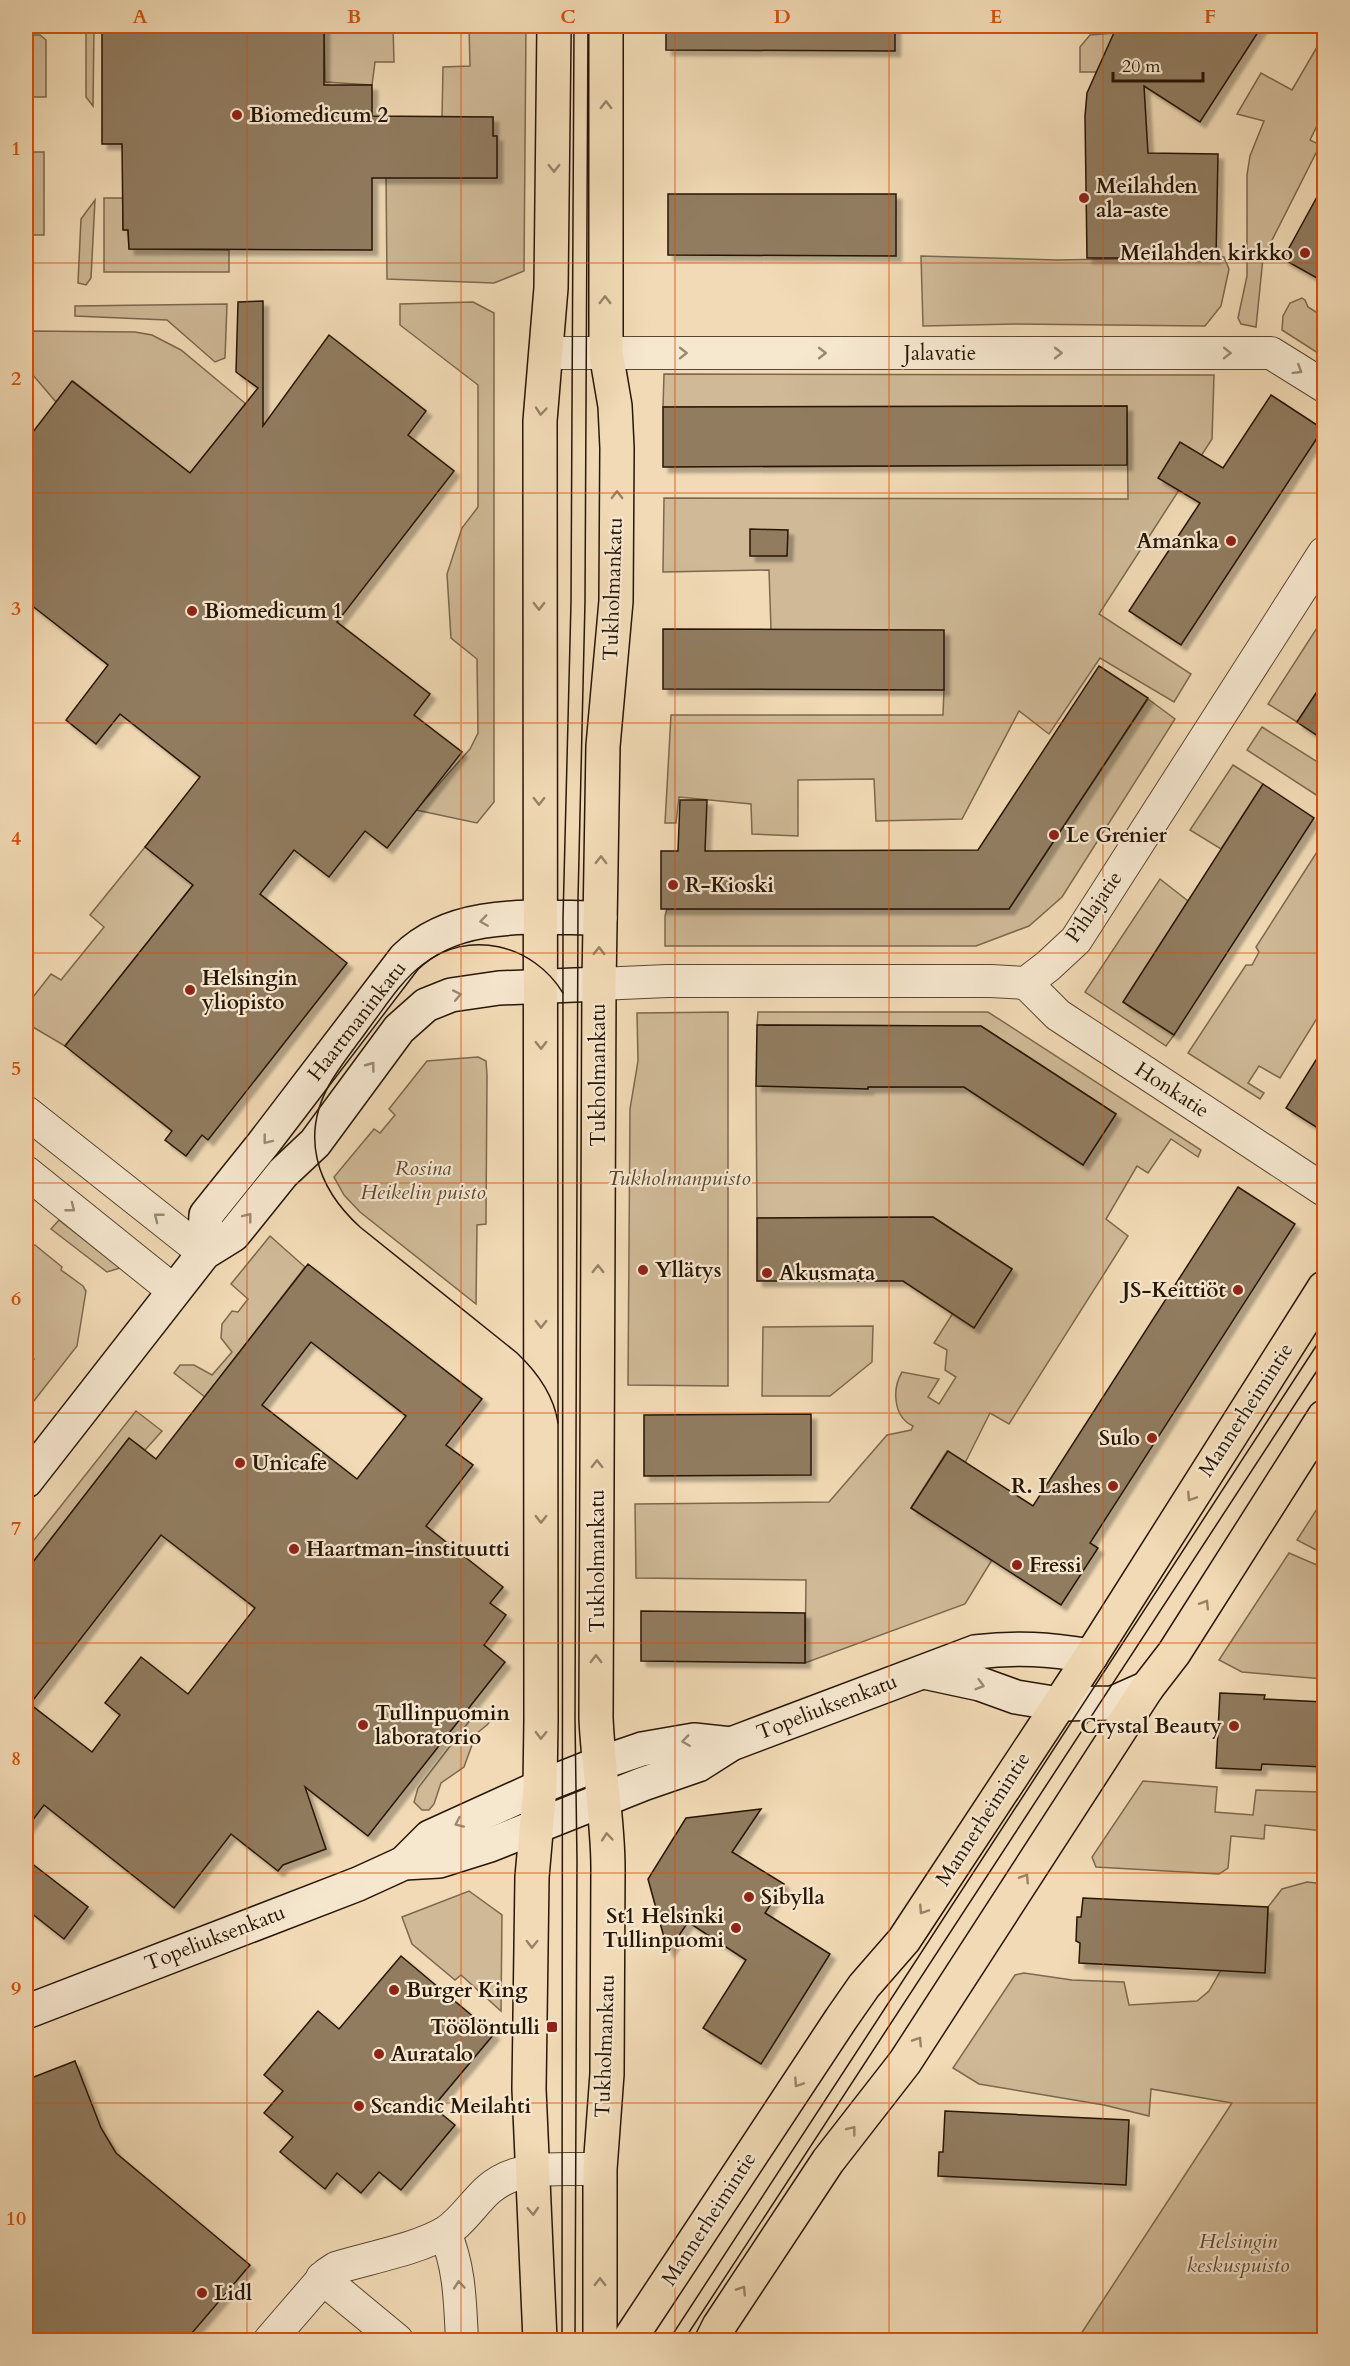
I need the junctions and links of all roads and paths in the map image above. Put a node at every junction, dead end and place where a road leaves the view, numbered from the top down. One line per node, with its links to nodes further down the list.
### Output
1 (554, 26): 3 (main road, one-way to 3)
2 (606, 26): 4 (main road, Tukholmankatu, one-way to 2)
3 (546, 352): 4 (street, Jalavatie); 8 (main road, one-way to 8)
4 (606, 353): 5 (street, Jalavatie, one-way to 5); 7 (main road, Tukholmankatu, one-way to 4)
5 (1324, 386)
6 (1324, 553): 9 (street, Pihlajatie)
7 (600, 918): 8 (main road, Haartmaninkatu); 10 (main road, Tukholmankatu, one-way to 7)
8 (539, 919): 11 (main road); 15 (main road, Haartmaninkatu, one-way to 15)
9 (1026, 983): 10 (street); 14 (street, Honkatie)
10 (599, 984): 11 (main road, Haartmaninkatu); 25 (main road, Tukholmankatu, one-way to 10)
11 (540, 987): 15 (main road, Haartmaninkatu, one-way to 11); 26 (main road, one-way to 26)
12 (26, 1112): 15 (street, one-way to 12)
13 (26, 1172): 17 (street, one-way to 17)
14 (1324, 1190)
15 (204, 1254): 17 (main road, Haartmaninkatu)
16 (1324, 1288): 20 (main road, Mannerheimintie, one-way to 20)
17 (174, 1291): 19 (main road, Haartmaninkatu)
18 (1324, 1417): 22 (main road, one-way to 18)
19 (26, 1481)
20 (1091, 1656): 21 (main road, Topeliuksenkatu); 23 (main road, Mannerheimintie)
21 (924, 1672): 23 (main road, Topeliuksenkatu, one-way to 23); 24 (main road, Topeliuksenkatu)
22 (1147, 1688): 23 (main road, Topeliuksenkatu); 41 (main road, one-way to 22)
23 (1059, 1704): 40 (main road, Mannerheimintie, one-way to 40)
24 (731, 1744): 25 (main road, Topeliuksenkatu, one-way to 25); 27 (main road, Topeliuksenkatu)
25 (598, 1764): 26 (main road, Topeliuksenkatu); 27 (main road, Tukholmankatu)
26 (540, 1787): 28 (main road); 29 (main road, Topeliuksenkatu, one-way to 29)
27 (603, 1802): 28 (main road, Topeliuksenkatu); 31 (main road, Tukholmankatu, one-way to 27)
28 (536, 1826): 29 (main road, Topeliuksenkatu); 32 (main road, one-way to 32)
29 (405, 1863): 30 (main road, Topeliuksenkatu)
30 (26, 2012)
31 (600, 2169): 32 (street); 39 (main road, Tukholmankatu, one-way to 31)
32 (531, 2170): 33 (street); 38 (main road, one-way to 38)
33 (445, 2233): 34 (street); 37 (street, one-way to 33)
34 (322, 2278): 35 (street); 36 (street)
35 (270, 2340)
36 (397, 2340)
37 (462, 2340)
38 (540, 2340)
39 (600, 2340)
40 (630, 2340)
41 (712, 2340)

